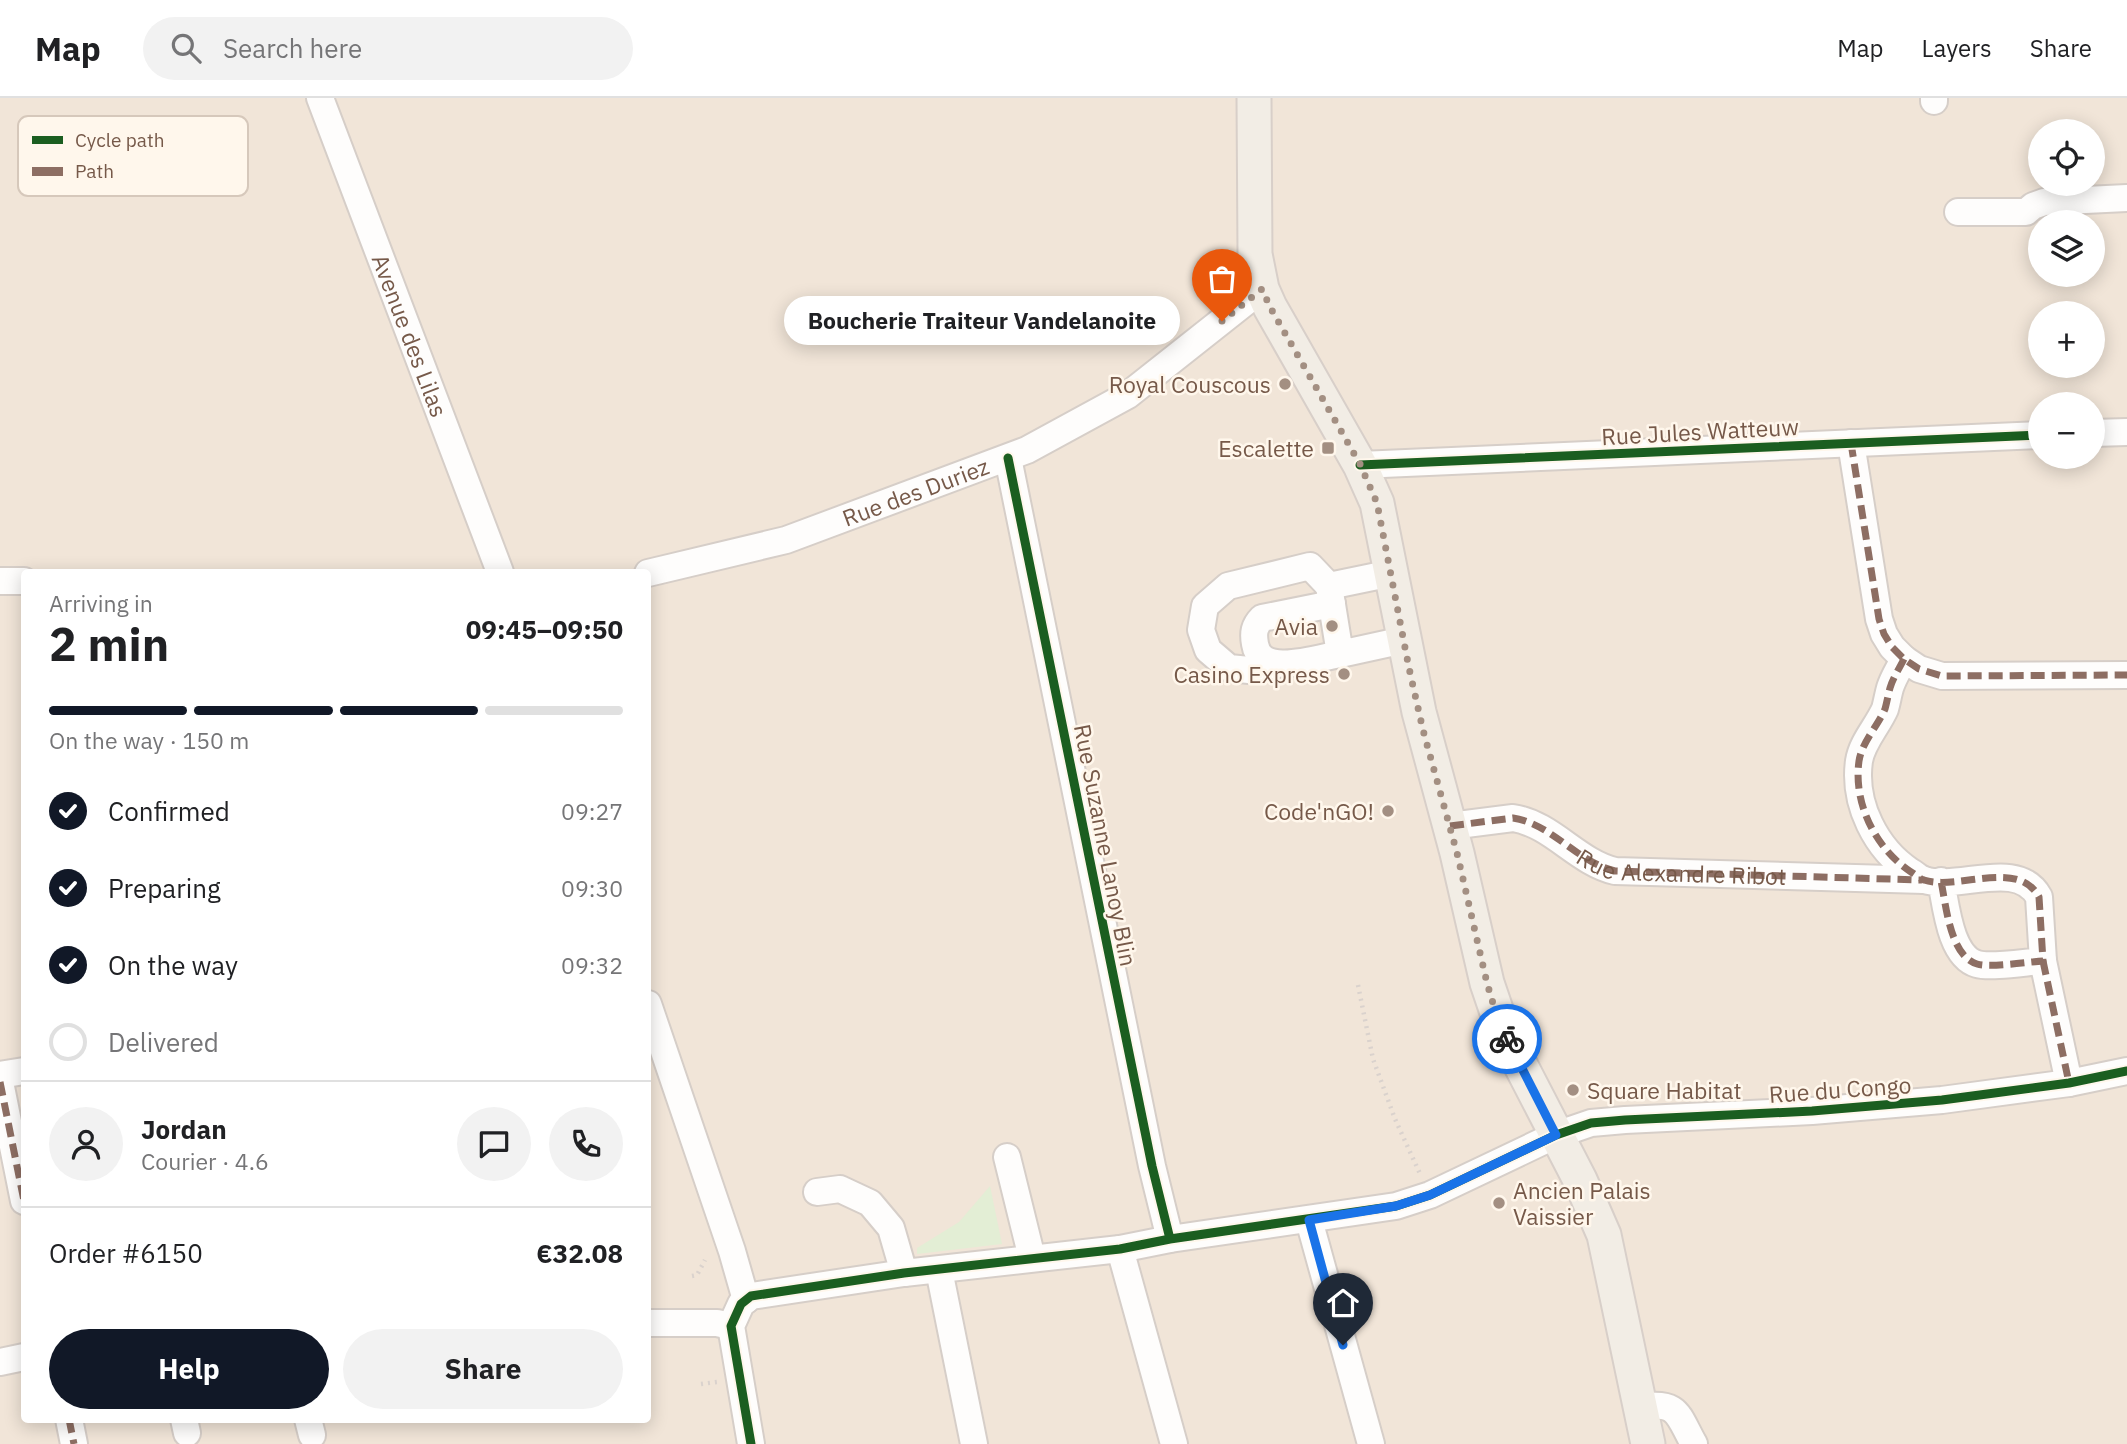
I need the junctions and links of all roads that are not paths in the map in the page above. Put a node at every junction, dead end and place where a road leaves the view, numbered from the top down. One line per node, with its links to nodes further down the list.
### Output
1 (320, 98): 12 (street, Avenue des Lilas)
2 (1254, 98): 5 (main road)
3 (2127, 198): 4 (street)
4 (1958, 212)
5 (1262, 289): 10 (street, Rue des Duriez); 11 (main road)
6 (2127, 432): 7 (street)
7 (2105, 433)
8 (2028, 436): 9 (street, Rue Jules Watteuw)
9 (1851, 443): 11 (street, Rue Jules Watteuw); 20 (street)
10 (1008, 458): 13 (street, Rue des Duriez); 38 (street, Rue Suzanne Lanoy Blin)
11 (1360, 464): 14 (main road)
12 (499, 569)
13 (651, 572)
14 (1392, 573): 17 (street); 18 (main road)
15 (0, 581): 16 (street)
16 (21, 581)
17 (1330, 595): 19 (street); 21 (street); 21 (street)
18 (1404, 640): 19 (street); 23 (main road)
19 (1340, 654): 21 (street)
20 (1904, 659): 22 (street); 24 (street)
21 (1277, 664)
22 (2127, 675)
23 (1450, 826): 24 (street, Rue Alexandre Ribot); 32 (main road)
24 (1933, 881): 25 (street); 25 (street, Rue Alexandre Ribot)
25 (2043, 961): 31 (street)
26 (651, 1013): 43 (street)
27 (2127, 1071): 31 (street, Rue du Congo)
28 (21, 1072): 29 (street)
29 (0, 1075)
30 (0, 1082): 33 (street)
31 (2069, 1083): 32 (street, Rue du Congo)
32 (1556, 1135): 37 (street, Rue du Congo); 48 (main road)
33 (6, 1137): 35 (street)
34 (1007, 1157): 40 (street)
35 (21, 1190)
36 (817, 1192): 42 (street)
37 (1309, 1220): 38 (street, Rue du Congo); 54 (street)
38 (1170, 1239): 39 (street, Rue du Congo)
39 (1120, 1249): 40 (street, Rue du Congo); 53 (street)
40 (1032, 1258): 41 (street, Rue du Congo)
41 (939, 1270): 42 (street, Rue du Congo); 52 (street)
42 (904, 1273): 43 (street, Rue du Congo)
43 (746, 1300): 45 (street)
44 (651, 1323): 45 (street)
45 (731, 1326): 51 (street)
46 (21, 1358): 47 (street)
47 (0, 1362)
48 (1640, 1407): 55 (main road); 56 (street)
49 (70, 1423): 50 (street)
50 (74, 1444)
51 (751, 1444)
52 (974, 1444)
53 (1174, 1444)
54 (1371, 1444)
55 (1648, 1444)
56 (1694, 1444)

